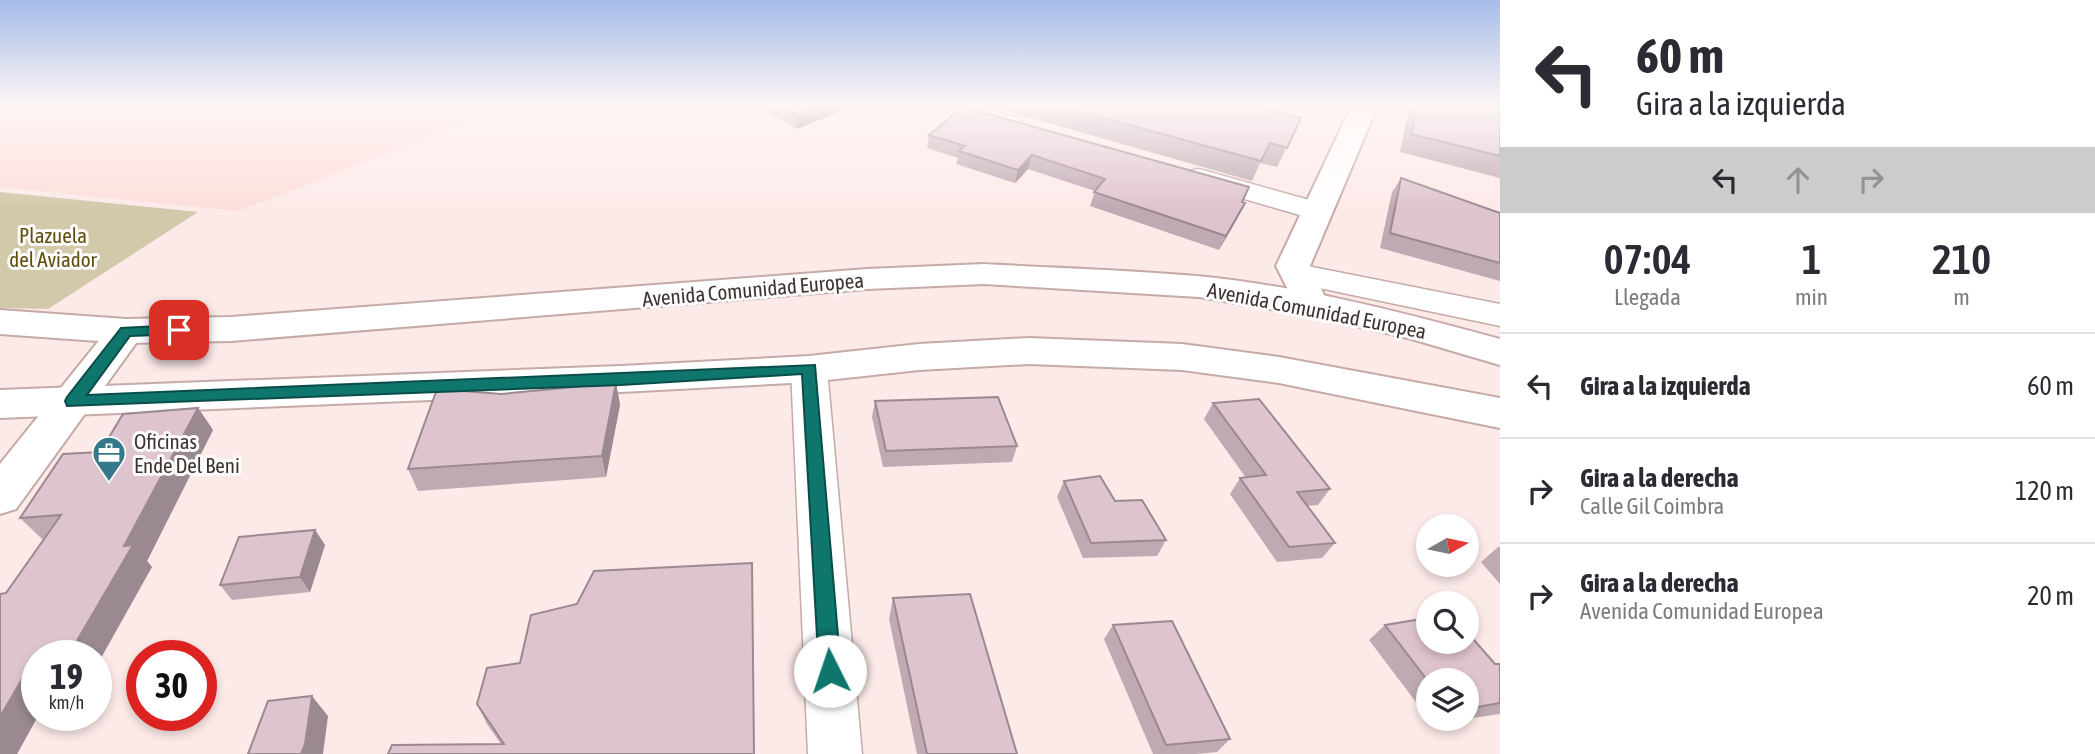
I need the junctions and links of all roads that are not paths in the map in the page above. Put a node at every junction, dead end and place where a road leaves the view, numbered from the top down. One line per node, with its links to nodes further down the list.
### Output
1 (1349, 140): 3 (main road)
2 (1171, 169): 3 (street)
3 (1317, 211): 4 (main road)
4 (1297, 274): 5 (main road); 6 (street)
5 (1312, 305): 8 (main road, Avenida Comunidad Europea); 9 (main road, Avenida Comunidad Europea)
6 (1500, 315)
7 (0, 322): 8 (main road, Avenida Comunidad Europea)
8 (126, 331): 11 (main road)
9 (1500, 352)
10 (809, 369): 11 (main road); 13 (main road); 15 (street)
11 (73, 401): 12 (main road); 14 (main road)
12 (0, 404)
13 (1500, 413)
14 (0, 496)
15 (835, 754)

